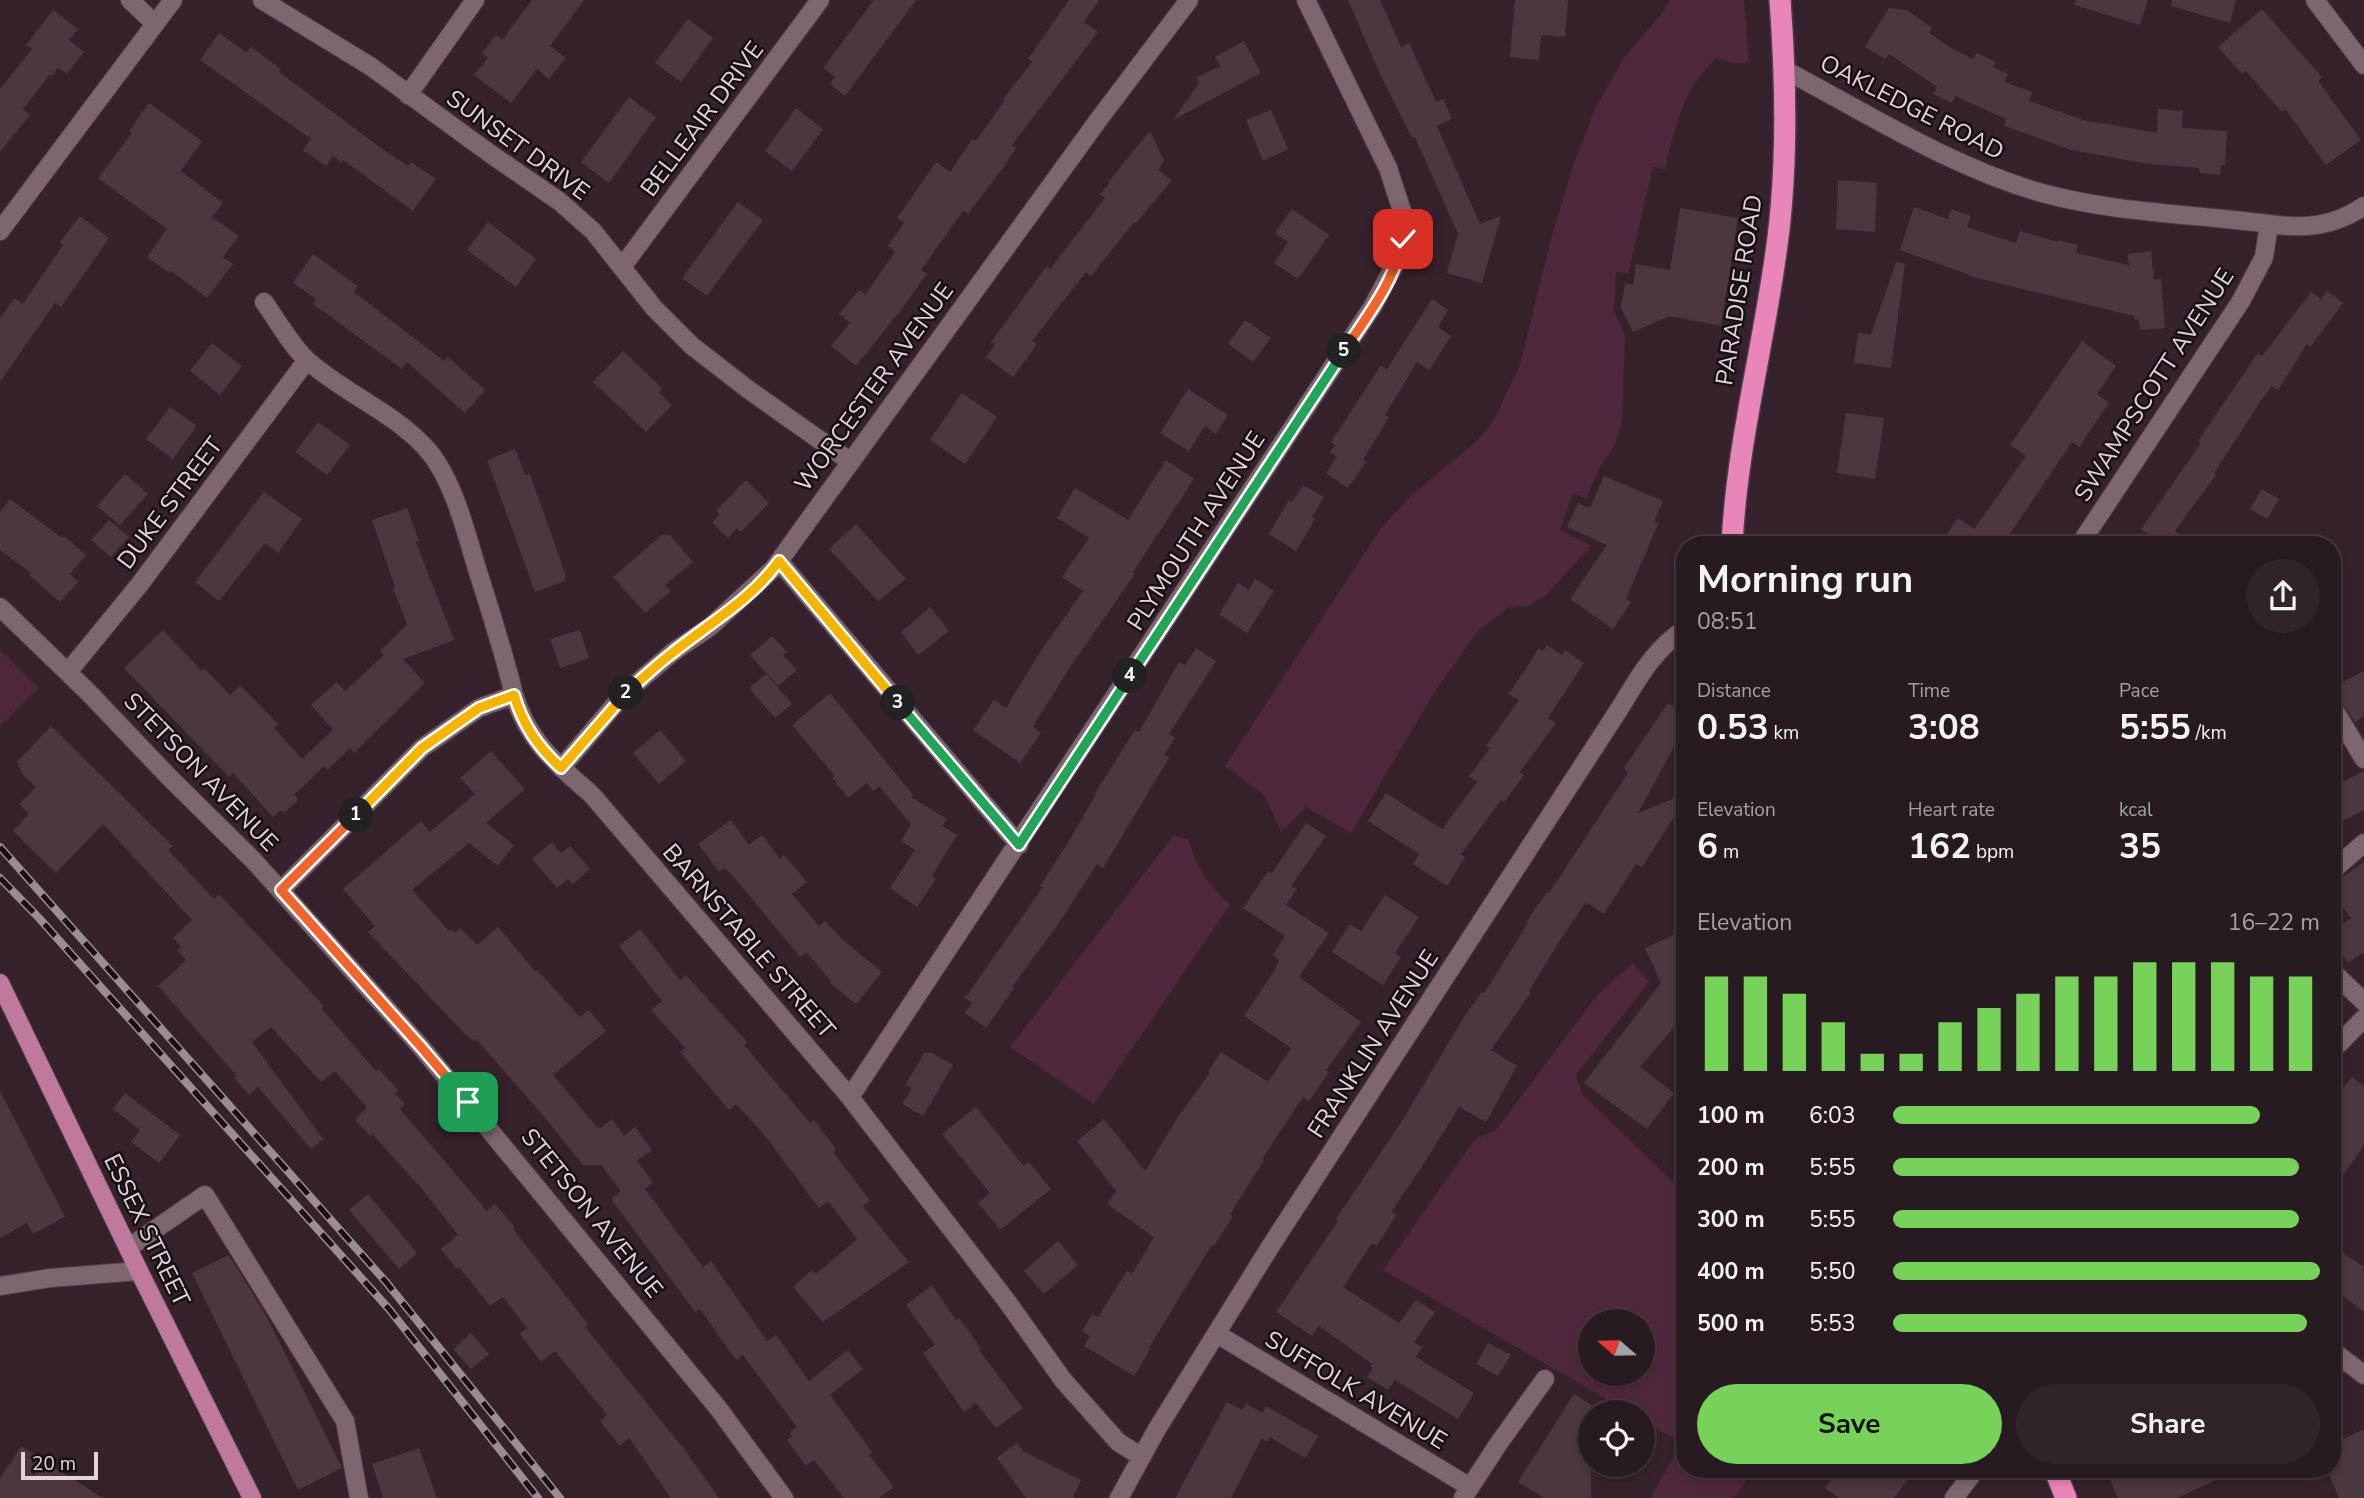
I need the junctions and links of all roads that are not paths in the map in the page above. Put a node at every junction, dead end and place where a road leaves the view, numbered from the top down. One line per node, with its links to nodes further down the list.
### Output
1 (130, 0): 10 (street)
2 (173, 0): 10 (street)
3 (262, 0): 13 (street, SUNSET DRIVE)
4 (475, 0): 13 (street)
5 (820, 0): 17 (street, BELLEAIR DRIVE)
6 (1189, 0): 20 (street, WORCESTER AVENUE)
7 (1306, 0): 32 (street, PLYMOUTH AVENUE)
8 (1780, 0): 12 (highway, PARADISE ROAD)
9 (2315, 0): 11 (street)
10 (155, 24): 16 (street)
11 (2364, 65)
12 (1783, 69): 15 (street, OAKLEDGE ROAD); 21 (highway, PARADISE ROAD)
13 (408, 95): 17 (street, SUNSET DRIVE)
14 (2364, 206): 15 (street)
15 (2269, 224): 22 (street, SWAMPSCOTT AVENUE)
16 (0, 230)
17 (622, 267): 20 (street, SUNSET DRIVE)
18 (264, 302): 19 (street, BARNSTABLE STREET)
19 (307, 360): 26 (street, DUKE STREET); 27 (street, BARNSTABLE STREET)
20 (851, 462): 23 (street, WORCESTER AVENUE)
21 (1733, 536)
22 (2085, 536)
23 (779, 561): 30 (street, WORCESTER AVENUE); 32 (street)
24 (0, 607): 26 (street, STETSON AVENUE)
25 (1676, 637): 44 (street, FRANKLIN AVENUE)
26 (68, 672): 34 (street, STETSON AVENUE)
27 (514, 695): 30 (street, BARNSTABLE STREET); 34 (street)
28 (2341, 721): 29 (street)
29 (2364, 759)
30 (561, 768): 40 (street, BARNSTABLE STREET)
31 (2364, 842): 33 (street)
32 (1019, 845): 40 (street, PLYMOUTH AVENUE)
33 (2341, 863)
34 (281, 890): 54 (street, STETSON AVENUE)
35 (2341, 980): 37 (street)
36 (0, 983): 41 (main road, ESSEX STREET)
37 (2364, 1002)
38 (2364, 1018): 39 (street)
39 (2341, 1042)
40 (850, 1097): 48 (street, BARNSTABLE STREET)
41 (128, 1248): 42 (main road, ESSEX STREET); 53 (street)
42 (139, 1272): 43 (street); 52 (main road, ESSEX STREET)
43 (0, 1286)
44 (1217, 1334): 48 (street, FRANKLIN AVENUE); 51 (street, SUFFOLK AVENUE)
45 (2341, 1357): 46 (street)
46 (2364, 1375)
47 (1545, 1379): 51 (street, SUFFOLK AVENUE)
48 (1142, 1457): 55 (street, FRANKLIN AVENUE)
49 (1970, 1478): 56 (street)
50 (2058, 1478): 57 (highway)
51 (1467, 1493)
52 (252, 1498)
53 (359, 1498)
54 (784, 1498)
55 (1119, 1498)
56 (1954, 1498)
57 (2066, 1498)

